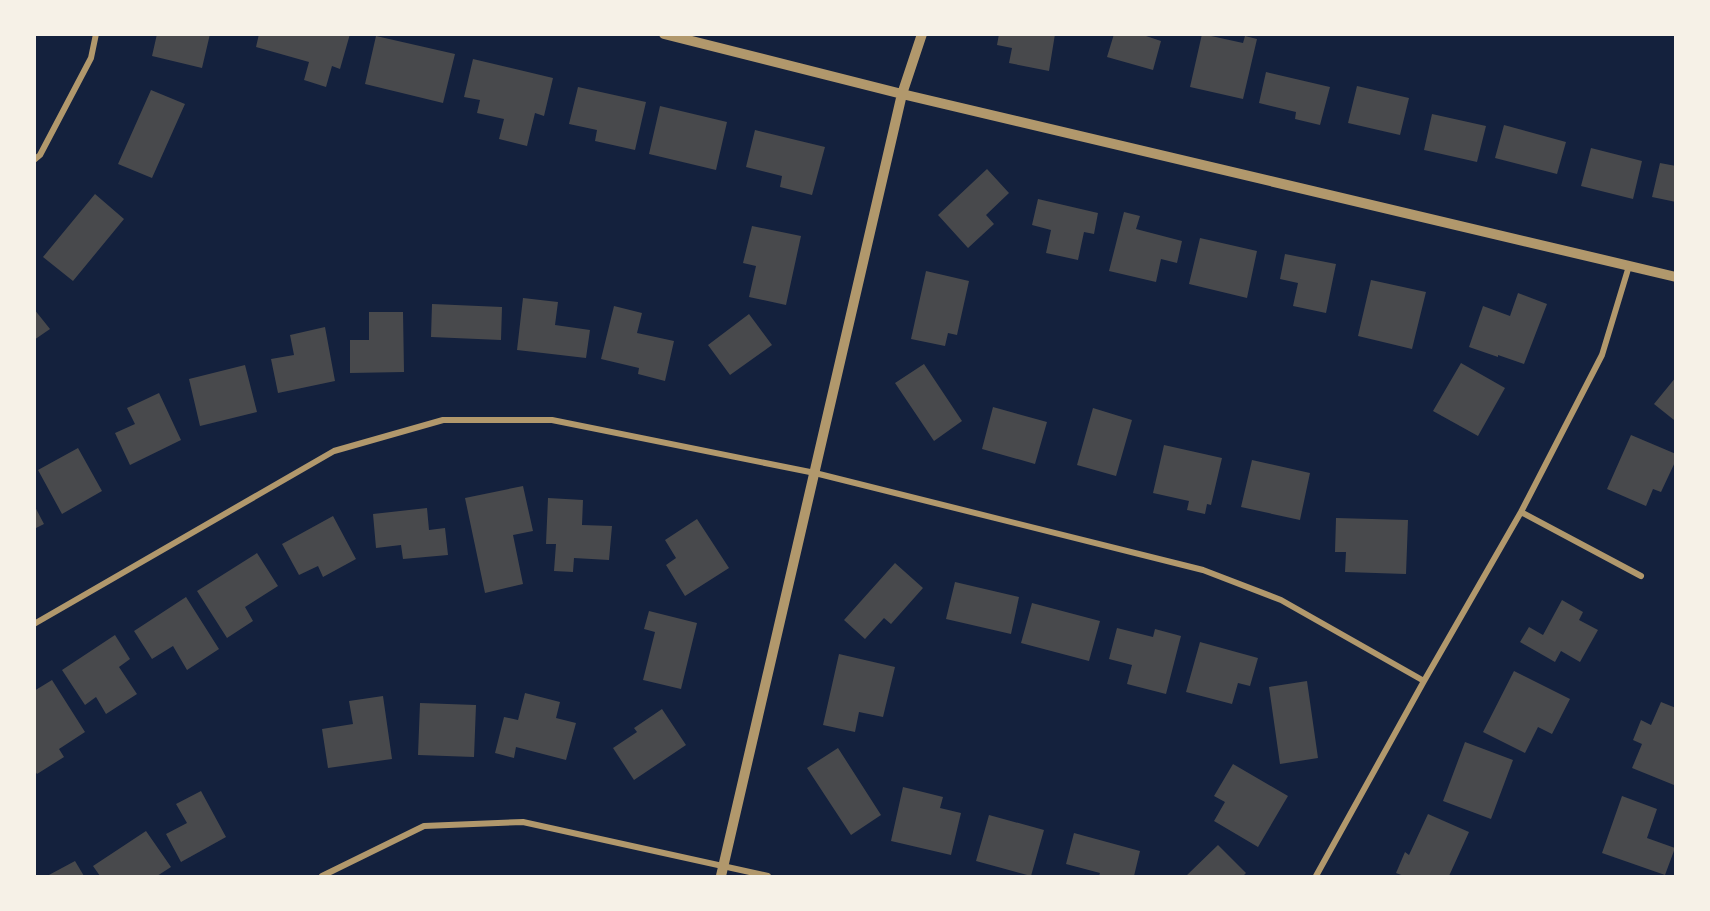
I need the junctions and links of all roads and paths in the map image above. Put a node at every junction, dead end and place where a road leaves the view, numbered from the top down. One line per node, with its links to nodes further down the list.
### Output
1 (96, 34): 5 (street)
2 (664, 34): 4 (street)
3 (922, 34): 4 (street)
4 (902, 94): 6 (street); 8 (street)
5 (34, 160)
6 (1629, 266): 7 (street); 9 (street)
7 (1676, 278)
8 (815, 473): 11 (street); 12 (street); 13 (street)
9 (1521, 512): 10 (street); 12 (street)
10 (1641, 576)
11 (34, 624)
12 (1424, 681): 16 (street)
13 (722, 871): 14 (street); 15 (street)
14 (322, 876)
15 (768, 876)
16 (1316, 876)

